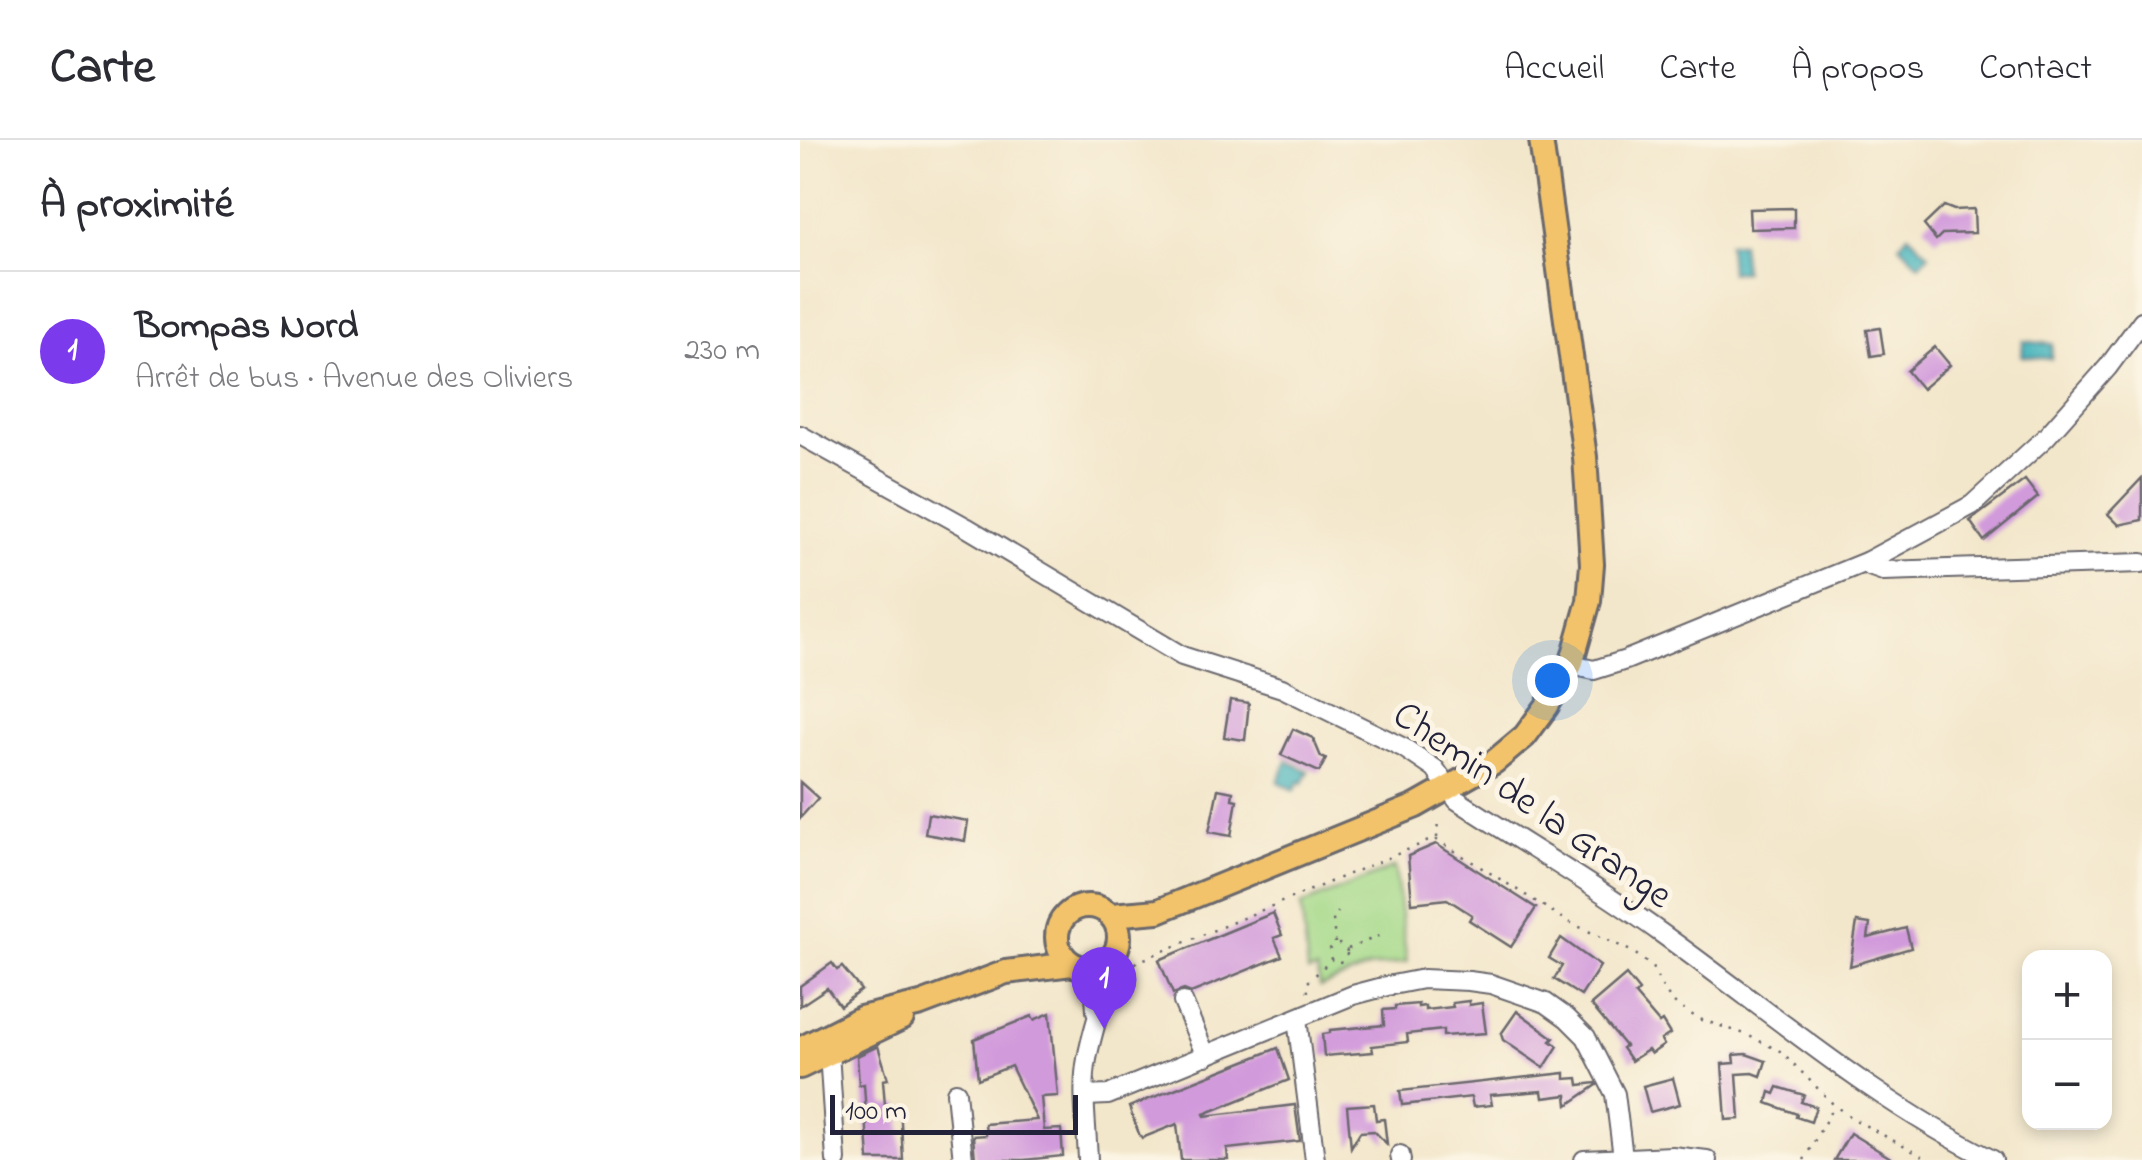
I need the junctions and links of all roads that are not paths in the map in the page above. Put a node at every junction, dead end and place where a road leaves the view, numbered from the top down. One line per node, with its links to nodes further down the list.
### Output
1 (1541, 140): 6 (main road)
2 (2142, 322): 4 (street)
3 (800, 434): 7 (street, Chemin de la Grange)
4 (1868, 562): 5 (street); 6 (street)
5 (2142, 563)
6 (1570, 664): 7 (main road)
7 (1452, 794): 8 (main road); 31 (street, Chemin de la Grange)
8 (1158, 910): 9 (main road); 11 (main road)
9 (1111, 915): 10 (main road); 11 (main road)
10 (1057, 936): 12 (main road); 13 (main road)
11 (1114, 954): 12 (main road); 16 (street)
12 (1077, 966): 13 (main road); 16 (street)
13 (1006, 972): 15 (main road)
14 (1183, 1002): 20 (street)
15 (921, 1004): 18 (main road); 19 (main road)
16 (1097, 1016): 23 (street)
17 (1303, 1016): 20 (street); 24 (street); 28 (street)
18 (800, 1049)
19 (829, 1052): 21 (main road); 25 (street)
20 (1206, 1056): 23 (street)
21 (800, 1067)
22 (956, 1092): 26 (street)
23 (1086, 1096): 27 (street)
24 (1623, 1157): 29 (street); 30 (street)
25 (836, 1160)
26 (964, 1160)
27 (1088, 1160)
28 (1315, 1160)
29 (1584, 1160)
30 (1707, 1160)
31 (1993, 1160)

